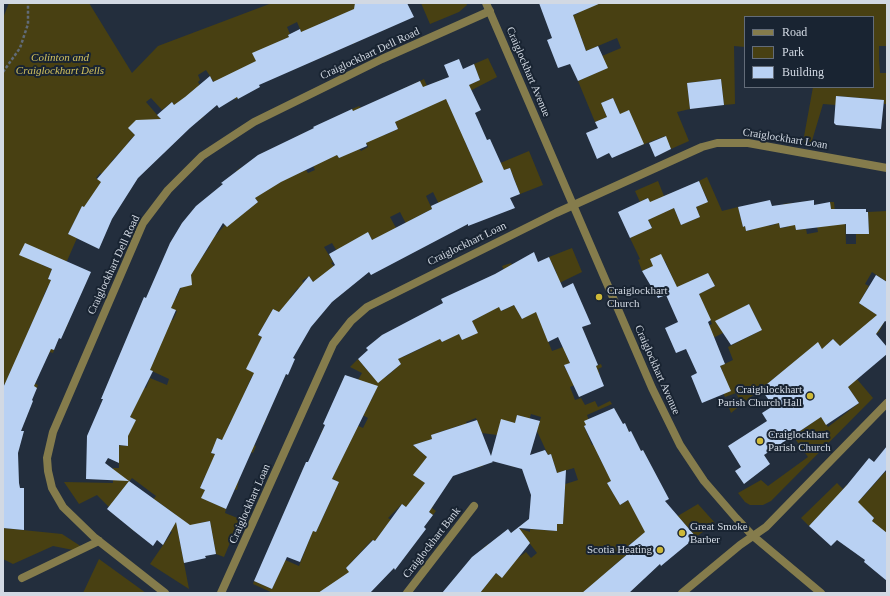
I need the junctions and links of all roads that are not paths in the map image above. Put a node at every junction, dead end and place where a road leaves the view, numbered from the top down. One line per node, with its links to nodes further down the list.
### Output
1 (486, 3): 2 (street, Craiglockhart Avenue)
2 (490, 11): 4 (street, Craiglockhart Avenue); 8 (street, Craiglockhart Dell Road)
3 (887, 168): 4 (street, Craiglockhart Loan)
4 (574, 205): 7 (street, Craiglockhart Avenue); 11 (street, Craiglockhart Loan)
5 (887, 403): 7 (street)
6 (474, 506): 12 (street, Craiglockhart Bank)
7 (753, 536): 13 (street); 14 (street, Craiglockhart Avenue)
8 (99, 541): 9 (street); 10 (street, Craiglockhart Dell Road)
9 (22, 578)
10 (165, 593)
11 (222, 593)
12 (407, 593)
13 (682, 593)
14 (821, 593)

